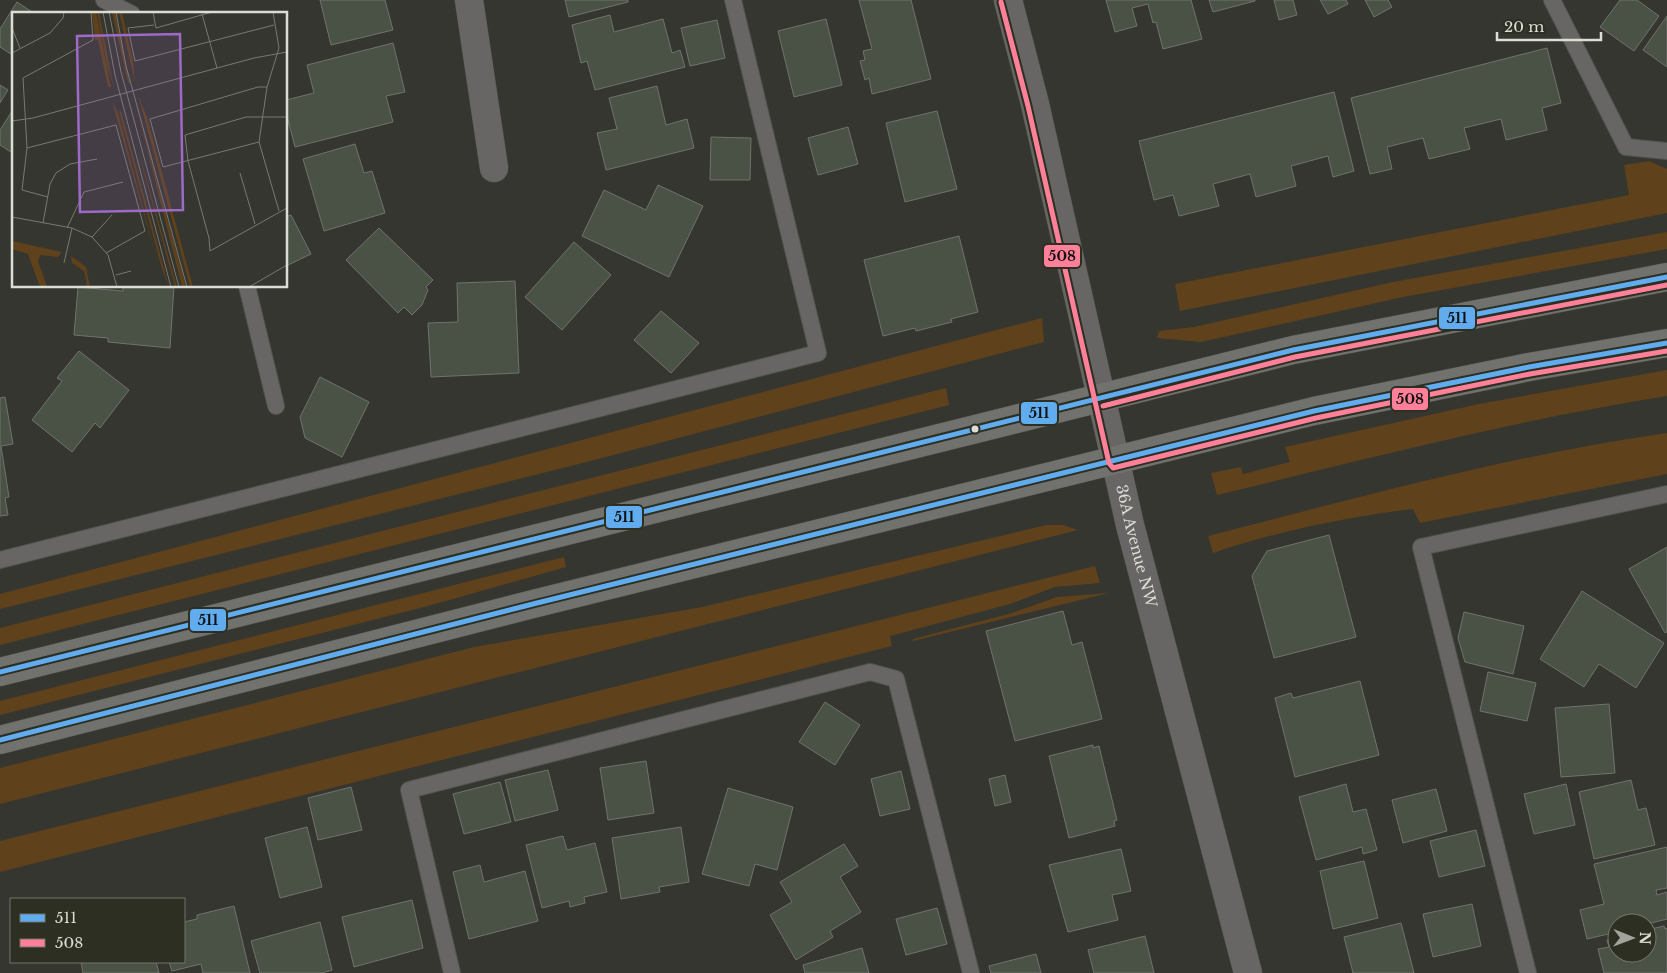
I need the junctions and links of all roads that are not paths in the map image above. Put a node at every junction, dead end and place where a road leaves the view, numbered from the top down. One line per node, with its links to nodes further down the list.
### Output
1 (104, 0): 6 (lane)
2 (469, 0): 8 (street)
3 (732, 0): 16 (lane)
4 (1008, 0): 12 (street, 36A Avenue NW)
5 (1552, 0): 7 (lane)
6 (128, 12)
7 (1667, 151)
8 (494, 168)
9 (1667, 277): 12 (main road)
10 (247, 288): 13 (lane)
11 (1667, 343): 14 (main road)
12 (1101, 399): 14 (street, 36A Avenue NW); 17 (main road)
13 (276, 406)
14 (1116, 461): 18 (main road); 21 (street, 36A Avenue NW)
15 (1667, 494): 22 (lane)
16 (0, 560)
17 (0, 672)
18 (0, 740)
19 (452, 973): 20 (lane)
20 (971, 973)
21 (1248, 973)
22 (1528, 973)

